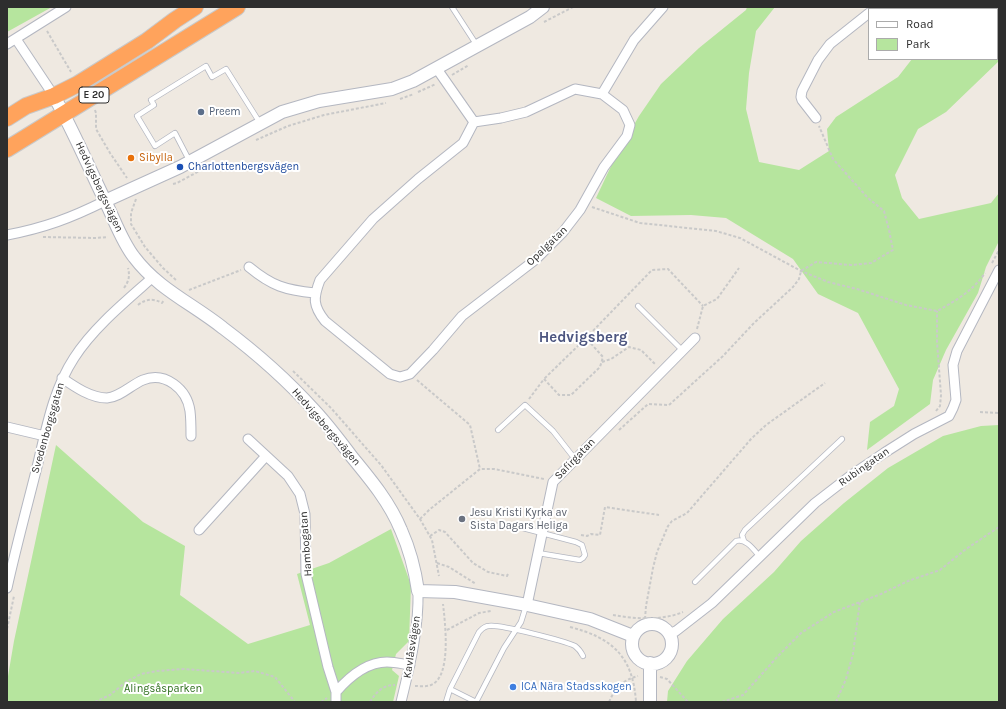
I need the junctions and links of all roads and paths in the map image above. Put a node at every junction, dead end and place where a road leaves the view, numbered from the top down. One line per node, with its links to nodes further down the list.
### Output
1 (66, 7): 10 (street)
2 (195, 7): 17 (highway, E 20)
3 (237, 7): 20 (highway, E 20)
4 (452, 7): 12 (lane)
5 (573, 7): 9 (path)
6 (663, 7): 16 (street)
7 (540, 8): 12 (street)
8 (868, 14): 22 (street)
9 (538, 25)
10 (16, 39): 11 (street); 17 (street)
11 (7, 44)
12 (477, 46): 14 (street)
13 (473, 62): 15 (path)
14 (437, 69): 15 (street); 24 (street)
15 (445, 79): 18 (path); 23 (street)
16 (602, 94): 23 (street, Opalgatan); 32 (street, Opalgatan)
17 (54, 96): 20 (street, Hedvigsbergsvägen); 21 (highway, E 20)
18 (397, 100)
19 (391, 102): 25 (path)
20 (64, 114): 26 (highway, E 20); 31 (street, Hedvigsbergsvägen)
21 (7, 118)
22 (816, 118): 40 (path)
23 (474, 122): 44 (street)
24 (261, 124): 27 (street); 27 (lane)
25 (252, 142)
26 (7, 148)
27 (190, 162): 31 (street)
28 (206, 165): 29 (path)
29 (168, 185)
30 (140, 197): 42 (path)
31 (105, 201): 33 (street); 41 (street, Hedvigsbergsvägen)
32 (584, 204): 40 (path); 55 (street, Opalgatan)
33 (7, 235)
34 (39, 237): 35 (path)
35 (108, 237)
36 (999, 250): 49 (path)
37 (249, 266): 43 (path); 44 (street)
38 (739, 268): 47 (path)
39 (999, 270): 82 (street, Rubingatan)
40 (801, 272): 49 (path)
41 (152, 278): 56 (street, Svedenborgsgatan); 88 (street, Hedvigsbergsvägen)
42 (179, 282)
43 (189, 290)
44 (315, 293): 55 (street)
45 (162, 303): 48 (path)
46 (638, 306): 52 (lane)
47 (703, 306): 50 (path); 51 (path)
48 (136, 307)
49 (937, 311): 62 (path)
50 (586, 338): 53 (path); 57 (path)
51 (694, 338): 52 (street, Safirgatan)
52 (684, 348): 54 (street, Safirgatan)
53 (602, 362): 54 (path); 57 (path)
54 (662, 371): 70 (street, Safirgatan)
55 (410, 374): 71 (path)
56 (62, 378): 65 (street, Svedenborgsgatan); 66 (street)
57 (544, 379): 59 (path)
58 (825, 383): 94 (path)
59 (525, 405): 64 (lane); 70 (lane)
60 (980, 412): 61 (path)
61 (999, 413)
62 (931, 414)
63 (7, 427): 65 (street)
64 (498, 430)
65 (45, 436): 87 (street, Svedenborgsgatan)
66 (191, 436)
67 (248, 439): 69 (street, Hambogatan)
68 (842, 439): 80 (lane)
69 (266, 456): 76 (street); 105 (street, Hambogatan)
70 (576, 458): 77 (street, Safirgatan)
71 (480, 469)
72 (659, 515): 78 (path)
73 (482, 523): 74 (path)
74 (519, 527): 77 (lane)
75 (999, 527): 89 (path)
76 (199, 530)
77 (542, 533): 81 (street, Safirgatan); 81 (lane)
78 (579, 535)
79 (430, 536): 83 (path)
80 (744, 541): 82 (lane); 85 (lane)
81 (538, 553): 91 (street, Safirgatan)
82 (760, 557): 97 (street, Rubingatan)
83 (508, 574)
84 (439, 576): 86 (path)
85 (694, 582)
86 (482, 587)
87 (11, 589): 95 (path)
88 (418, 591): 91 (street); 100 (street, Kavlåsvägen)
89 (860, 601): 115 (path); 116 (path)
90 (443, 604): 103 (path)
91 (527, 605): 96 (lane); 98 (street)
92 (685, 611): 94 (path)
93 (611, 614): 94 (path)
94 (645, 619)
95 (7, 628)
96 (516, 630): 99 (lane); 104 (lane); 104 (lane)
97 (669, 634): 98 (street); 101 (street)
98 (633, 636): 101 (street)
99 (583, 656)
100 (410, 665): 105 (street); 110 (street, Kavlåsvägen)
101 (650, 669): 112 (path); 113 (street); 114 (path)
102 (396, 685): 109 (path)
103 (414, 686)
104 (450, 689): 111 (lane)
105 (336, 692): 108 (street, Hambogatan)
106 (95, 702): 107 (path)
107 (295, 702)
108 (336, 702)
109 (370, 702)
110 (402, 702)
111 (446, 702)
112 (609, 702)
113 (650, 702)
114 (688, 702)
115 (722, 702)
116 (836, 702)

